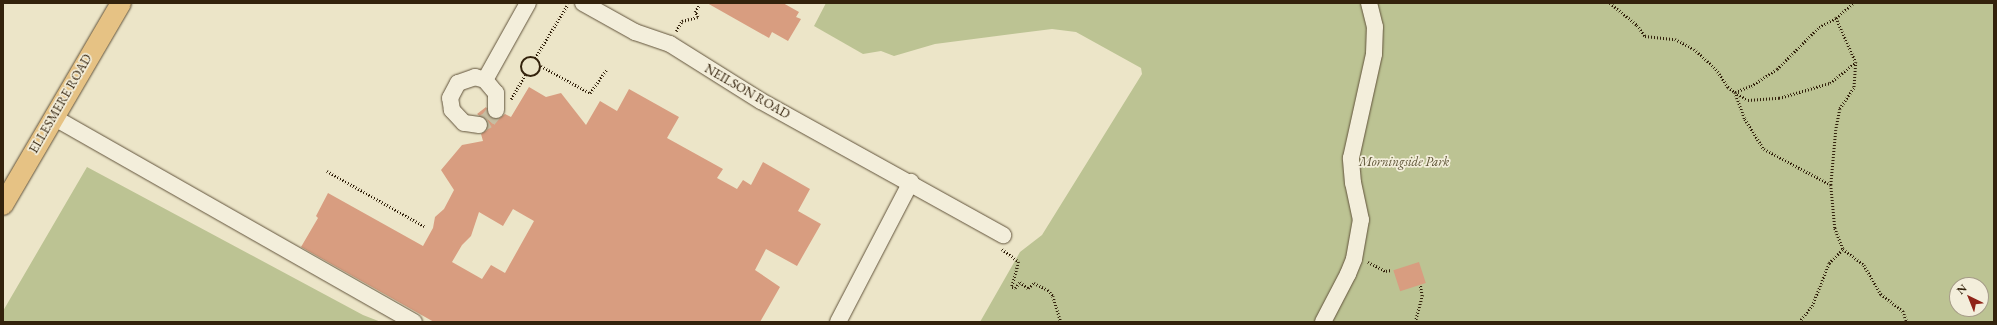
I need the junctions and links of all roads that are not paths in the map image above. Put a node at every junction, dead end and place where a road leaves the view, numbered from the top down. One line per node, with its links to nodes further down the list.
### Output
1 (121, 3): 7 (main road, ELLESMERE ROAD)
2 (528, 3): 5 (street)
3 (583, 3): 9 (street, NEILSON ROAD)
4 (1369, 3): 14 (street)
5 (485, 80): 6 (street); 8 (street)
6 (497, 108)
7 (53, 117): 10 (main road, ELLESMERE ROAD); 12 (street)
8 (479, 125)
9 (910, 182): 11 (street, NEILSON ROAD); 13 (street)
10 (3, 206)
11 (1002, 235)
12 (414, 322)
13 (838, 322)
14 (1323, 322)

